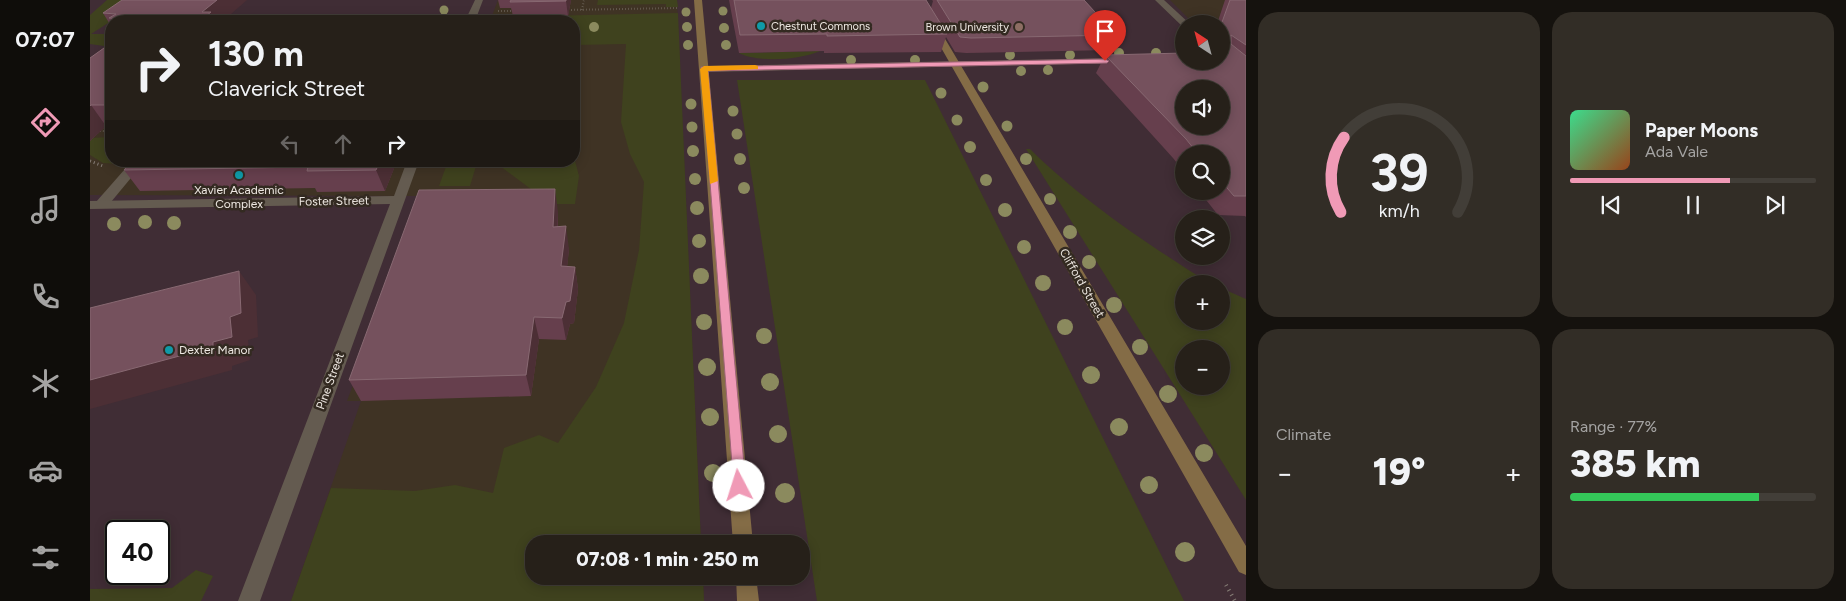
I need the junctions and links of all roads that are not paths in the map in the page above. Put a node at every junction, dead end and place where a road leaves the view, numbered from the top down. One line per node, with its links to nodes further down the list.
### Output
1 (479, 0): 5 (street)
2 (698, 0): 9 (street)
3 (918, 0): 8 (street, Clifford Street)
4 (1159, 0): 6 (street)
5 (473, 15)
6 (1175, 15)
7 (1134, 61): 8 (street)
8 (955, 64): 9 (street); 15 (street, Clifford Street)
9 (704, 69): 14 (street)
10 (132, 167): 13 (street)
11 (411, 167): 12 (street, Pine Street)
12 (397, 200): 13 (street, Foster Street); 17 (street, Pine Street)
13 (95, 205)
14 (742, 535)
15 (1246, 565)
16 (747, 585): 18 (street)
17 (249, 601)
18 (748, 601)

